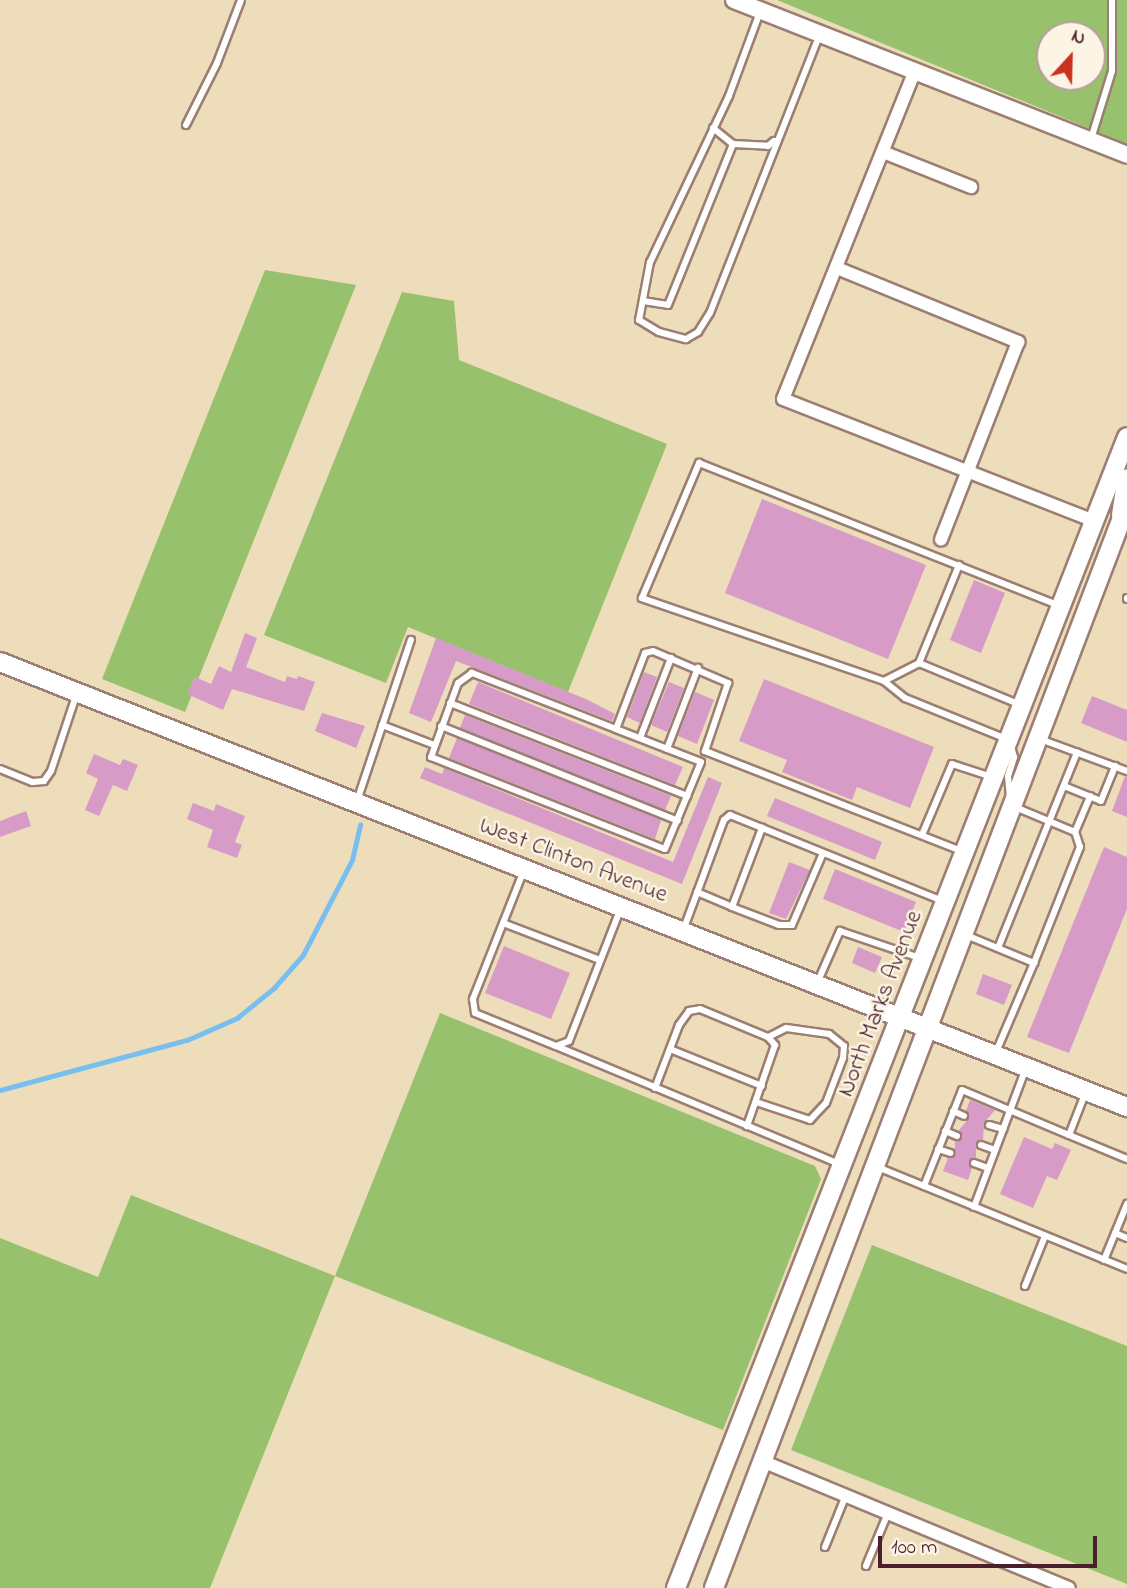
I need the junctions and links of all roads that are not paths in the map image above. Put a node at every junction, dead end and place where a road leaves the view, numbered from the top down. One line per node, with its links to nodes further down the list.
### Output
1 (241, 0): 7 (lane)
2 (734, 0): 4 (street)
3 (1112, 0): 10 (lane)
4 (761, 10): 5 (street); 8 (lane)
5 (820, 34): 6 (street); 9 (lane)
6 (914, 73): 10 (street); 12 (street)
7 (186, 124)
8 (713, 128): 11 (lane); 16 (lane)
9 (776, 139): 11 (lane); 16 (lane)
10 (1091, 141): 13 (street)
11 (733, 144): 16 (lane)
12 (883, 152): 14 (street); 15 (street)
13 (1127, 155)
14 (971, 187)
15 (837, 268): 18 (street); 18 (street)
16 (643, 302)
17 (1127, 437): 21 (main road, North Marks Avenue)
18 (967, 471): 21 (street); 22 (street)
19 (1127, 478): 20 (main road, North Marks Avenue)
20 (1123, 519): 38 (main road, North Marks Avenue)
21 (1095, 521): 24 (main road, North Marks Avenue)
22 (941, 539)
23 (959, 565): 24 (lane); 28 (lane); 30 (lane)
24 (1061, 607): 33 (main road, North Marks Avenue)
25 (411, 640): 34 (lane)
26 (671, 657): 29 (lane); 36 (lane); 37 (lane)
27 (0, 662): 31 (main road, West Clinton Avenue)
28 (919, 663): 30 (lane); 33 (lane)
29 (698, 668): 41 (lane); 42 (lane)
30 (884, 681): 39 (lane)
31 (77, 693): 46 (lane); 52 (main road, West Clinton Avenue)
32 (450, 703): 35 (lane); 36 (lane); 50 (lane)
33 (1023, 705): 39 (main road, North Marks Avenue)
34 (382, 726): 40 (lane); 52 (lane)
35 (441, 726): 40 (lane); 54 (lane)
36 (616, 729): 37 (lane)
37 (640, 738): 41 (lane)
38 (1038, 738): 43 (lane); 53 (main road, North Marks Avenue)
39 (1009, 740): 48 (main road, North Marks Avenue); 53 (lane)
40 (434, 745): 54 (lane)
41 (667, 749): 44 (lane)
42 (705, 751): 44 (lane); 58 (lane)
43 (1077, 752): 45 (lane); 49 (lane)
44 (701, 762): 50 (lane)
45 (1115, 766): 47 (lane); 51 (lane)
46 (0, 768)
47 (1127, 771)
48 (995, 778): 58 (lane); 60 (main road, North Marks Avenue)
49 (1064, 786): 51 (lane); 55 (lane)
50 (687, 796): 54 (lane)
51 (1090, 796): 57 (lane)
52 (356, 803): 61 (main road, West Clinton Avenue)
53 (1012, 806): 55 (lane); 68 (main road, North Marks Avenue)
54 (678, 821)
55 (1050, 821): 57 (lane); 69 (lane)
56 (762, 828): 59 (lane); 62 (lane); 65 (lane)
57 (1075, 832): 72 (lane)
58 (922, 835): 60 (lane)
59 (823, 853): 63 (lane); 65 (lane)
60 (966, 853): 63 (main road, North Marks Avenue)
61 (524, 868): 64 (main road, West Clinton Avenue); 66 (lane)
62 (697, 892): 65 (lane); 67 (lane)
63 (947, 902): 71 (main road, North Marks Avenue)
64 (621, 906): 67 (main road, West Clinton Avenue); 70 (lane)
65 (732, 907)
66 (503, 923): 70 (lane); 77 (lane)
67 (683, 930): 73 (main road, West Clinton Avenue)
68 (962, 933): 69 (lane); 75 (main road, North Marks Avenue)
69 (998, 948): 72 (lane)
70 (600, 960): 77 (lane)
71 (925, 960): 73 (lane); 74 (main road, North Marks Avenue)
72 (1034, 963): 79 (lane)
73 (817, 983): 74 (main road, West Clinton Avenue)
74 (903, 1016): 75 (main road, West Clinton Avenue); 102 (main road, North Marks Avenue)
75 (927, 1026): 79 (main road, West Clinton Avenue); 101 (main road, North Marks Avenue)
76 (768, 1037): 78 (lane); 81 (lane); 84 (lane)
77 (556, 1046): 82 (lane)
78 (670, 1049): 81 (lane); 82 (lane)
79 (996, 1054): 80 (main road, West Clinton Avenue)
80 (1027, 1066): 83 (main road, West Clinton Avenue); 86 (lane)
81 (762, 1086): 84 (lane)
82 (655, 1087): 90 (lane)
83 (1086, 1091): 85 (main road, West Clinton Avenue); 93 (lane)
84 (756, 1102): 90 (lane)
85 (1127, 1107)
86 (1010, 1109): 87 (lane); 91 (lane); 93 (lane)
87 (953, 1111): 88 (lane); 92 (lane)
88 (964, 1115)
89 (989, 1125): 91 (lane)
90 (747, 1126): 102 (lane)
91 (1003, 1129): 97 (lane)
92 (945, 1131): 94 (lane); 96 (lane)
93 (1069, 1135): 99 (lane)
94 (957, 1136)
95 (981, 1145): 97 (lane)
96 (938, 1149): 98 (lane); 104 (lane)
97 (995, 1150): 103 (lane)
98 (950, 1153)
99 (1127, 1159)
100 (974, 1163): 103 (lane)
101 (874, 1165): 104 (lane); 113 (main road, North Marks Avenue)
102 (844, 1166): 119 (main road, North Marks Avenue)
103 (988, 1168): 106 (lane)
104 (924, 1186): 106 (lane)
105 (1127, 1204): 107 (lane)
106 (974, 1207): 108 (lane)
107 (1115, 1233): 109 (lane); 110 (lane)
108 (1045, 1236): 110 (lane); 112 (lane)
109 (1127, 1238)
110 (1104, 1260): 111 (lane)
111 (1127, 1269)
112 (1026, 1286)
113 (762, 1461): 114 (street); 120 (main road, North Marks Avenue)
114 (846, 1495): 115 (street); 116 (lane)
115 (888, 1513): 117 (lane); 118 (street)
116 (825, 1547)
117 (866, 1566)
118 (1070, 1587)
119 (676, 1588)
120 (713, 1588)

